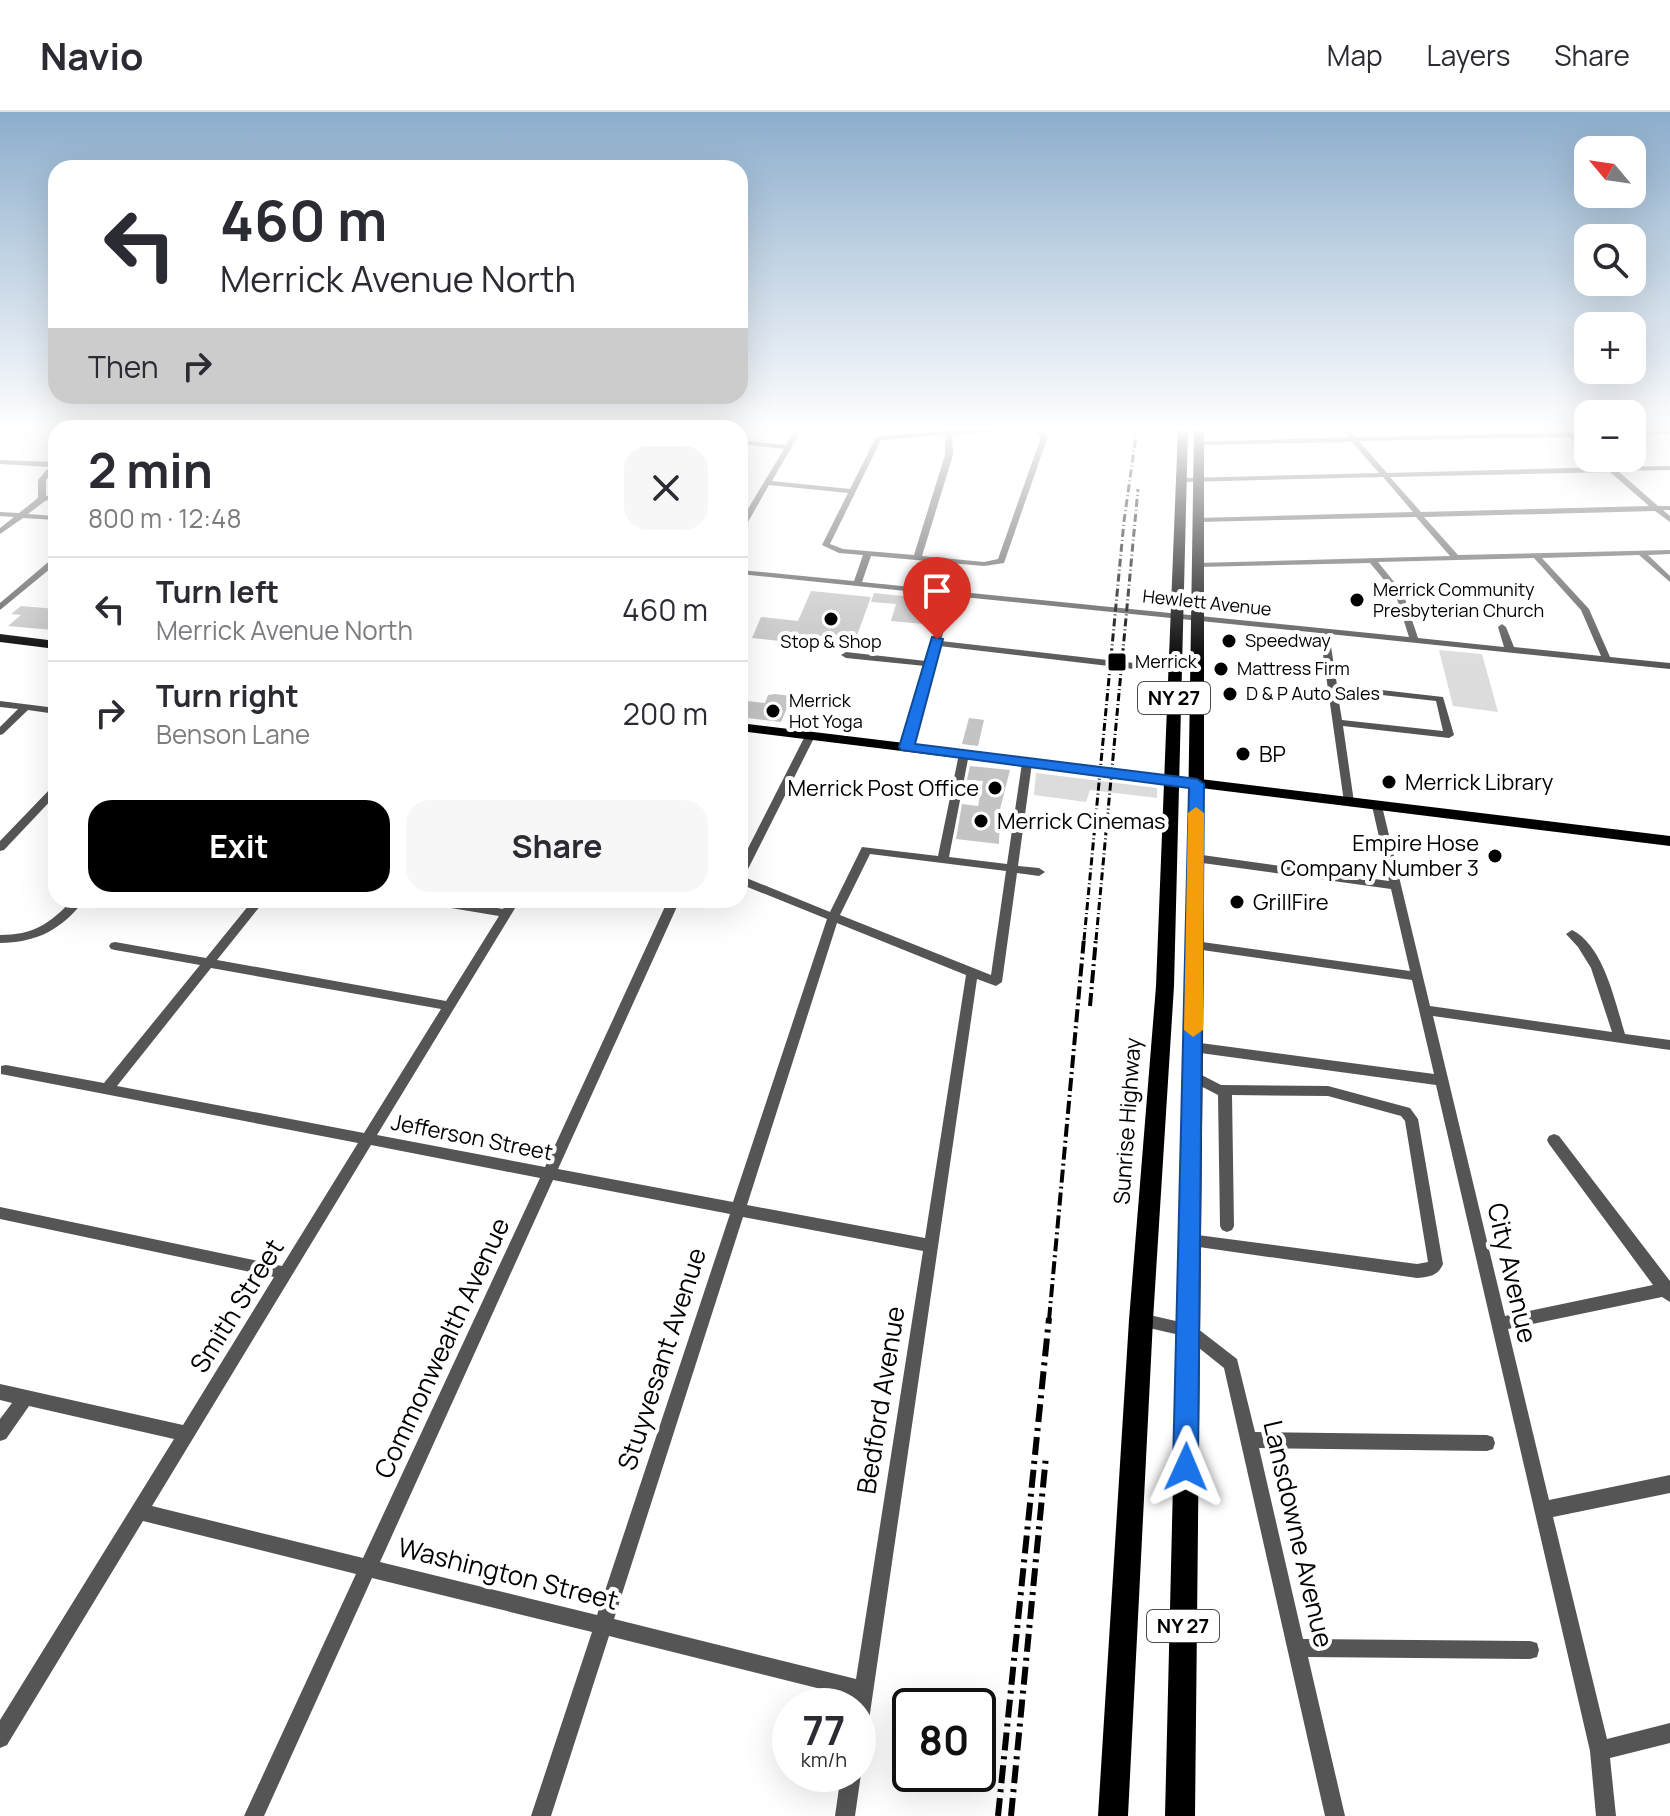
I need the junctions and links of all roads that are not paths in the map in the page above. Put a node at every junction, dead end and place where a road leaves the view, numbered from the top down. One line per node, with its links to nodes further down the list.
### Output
1 (1656, 508): 15 (street)
2 (30, 509): 12 (street)
3 (843, 509): 18 (street)
4 (932, 509): 21 (street)
5 (1017, 509): 21 (street)
6 (1182, 509): 31 (highway, Sunrise Highway / NY 27)
7 (1197, 509): 14 (highway, NY 27)
8 (1414, 509): 11 (street)
9 (1635, 509): 11 (street)
10 (0, 514): 12 (street)
11 (1419, 514): 14 (street); 22 (street)
12 (21, 515): 13 (street); 16 (street)
13 (48, 517)
14 (1197, 520): 24 (highway, NY 27)
15 (1670, 520)
16 (0, 532)
17 (1670, 552): 19 (street)
18 (868, 553): 21 (street); 28 (street)
19 (1641, 553): 20 (street); 27 (street)
20 (1536, 556): 22 (street); 41 (street)
21 (917, 558)
22 (1456, 558): 23 (street)
23 (1372, 560): 24 (street); 36 (street)
24 (1197, 565): 32 (highway, NY 27)
25 (48, 567): 30 (street)
26 (748, 573): 28 (street, Hewlett Avenue)
27 (1670, 580)
28 (857, 584): 29 (street, Hewlett Avenue)
29 (950, 593): 31 (street, Hewlett Avenue); 37 (street)
30 (0, 607)
31 (1176, 615): 32 (street, Hewlett Avenue); 56 (highway, Sunrise Highway / NY 27)
32 (1196, 617): 34 (street, Hewlett Avenue); 57 (highway, NY 27)
33 (1502, 627): 39 (street)
34 (1324, 631): 36 (street, Hewlett Avenue); 45 (street)
35 (0, 638): 38 (main road)
36 (1414, 640): 39 (street, Hewlett Avenue)
37 (936, 643): 42 (street); 43 (street)
38 (48, 644)
39 (1510, 650): 41 (street, Hewlett Avenue)
40 (846, 655): 42 (street)
41 (1607, 660): 44 (street, Hewlett Avenue)
42 (930, 664): 53 (street)
43 (1134, 666)
44 (1670, 666)
45 (1332, 687): 49 (street); 49 (street)
46 (0, 704): 47 (street)
47 (26, 707): 48 (street); 51 (street)
48 (48, 710)
49 (1337, 722): 59 (street)
50 (748, 728): 52 (main road)
51 (0, 732)
52 (810, 736): 53 (main road); 65 (street)
53 (906, 747): 54 (main road)
54 (964, 754): 55 (main road); 64 (street)
55 (1027, 763): 56 (main road); 66 (street)
56 (1172, 781): 57 (main road); 102 (highway, Sunrise Highway / NY 27)
57 (1197, 784): 59 (main road); 63 (highway, NY 27)
58 (48, 797): 62 (street)
59 (1349, 802): 60 (main road)
60 (1377, 806): 61 (main road); 69 (street, City Avenue)
61 (1670, 841)
62 (0, 847)
63 (1195, 858): 69 (street); 77 (highway, NY 27)
64 (943, 860): 66 (street); 74 (street, Stuyvesant Avenue)
65 (748, 862)
66 (1012, 870): 67 (street); 80 (street)
67 (1039, 872)
68 (748, 881): 74 (street)
69 (1395, 886): 81 (street, City Avenue)
70 (71, 908): 76 (street)
71 (253, 908): 79 (street)
72 (509, 908): 82 (street, Smith Street)
73 (670, 908): 94 (street, Commonwealth Avenue)
74 (833, 918): 80 (street); 95 (street, Stuyvesant Avenue)
75 (1572, 934): 84 (street)
76 (0, 939)
77 (1195, 945): 81 (street); 86 (highway, NY 27)
78 (115, 946): 79 (street)
79 (208, 964): 82 (street); 90 (street)
80 (972, 974): 99 (street, Bedford Avenue)
81 (1417, 976): 83 (street, City Avenue)
82 (449, 1006): 92 (street, Smith Street)
83 (1426, 1010): 84 (street); 89 (street, City Avenue)
84 (1620, 1038): 85 (street)
85 (1670, 1045)
86 (1193, 1047): 88 (highway, NY 27); 89 (street)
87 (6, 1070): 90 (street, Jefferson Street)
88 (1192, 1075): 91 (street); 98 (highway, NY 27)
89 (1441, 1080): 103 (street, City Avenue)
90 (107, 1089): 92 (street, Jefferson Street)
91 (1225, 1091): 97 (street); 98 (street)
92 (367, 1139): 94 (street, Jefferson Street); 100 (street, Smith Street)
93 (1554, 1140): 101 (street)
94 (548, 1174): 95 (street, Jefferson Street); 114 (street, Commonwealth Avenue)
95 (735, 1209): 99 (street, Jefferson Street); 115 (street, Stuyvesant Avenue)
96 (0, 1213): 100 (street)
97 (1227, 1226)
98 (1190, 1240): 104 (highway, NY 27)
99 (930, 1246): 119 (street, Bedford Avenue)
100 (285, 1273): 108 (street, Smith Street)
101 (1668, 1291): 103 (street)
102 (1141, 1320): 104 (street, Lansdowne Avenue); 127 (highway, Sunrise Highway / NY 27)
103 (1499, 1324): 112 (street, City Avenue)
104 (1188, 1330): 109 (street, Lansdowne Avenue); 128 (highway, NY 27)
105 (0, 1392): 106 (street)
106 (25, 1398): 107 (street); 108 (street)
107 (0, 1433)
108 (186, 1434): 113 (street, Smith Street)
109 (1249, 1440): 110 (street); 116 (street, Lansdowne Avenue)
110 (1487, 1443)
111 (1670, 1484): 112 (street)
112 (1543, 1510): 122 (street, City Avenue)
113 (139, 1511): 114 (street, Washington Street); 121 (street, Smith Street)
114 (368, 1566): 115 (street, Washington Street); 124 (street, Commonwealth Avenue)
115 (603, 1625): 118 (street, Washington Street); 125 (street, Stuyvesant Avenue)
116 (1298, 1648): 117 (street); 129 (street, Lansdowne Avenue)
117 (1530, 1650)
118 (855, 1688)
119 (863, 1688)
120 (1670, 1733): 122 (street)
121 (0, 1738)
122 (1600, 1751): 130 (street, City Avenue)
123 (848, 1792): 126 (street)
124 (254, 1816)
125 (541, 1816)
126 (845, 1816)
127 (1113, 1816)
128 (1180, 1816)
129 (1335, 1816)
130 (1606, 1816)

